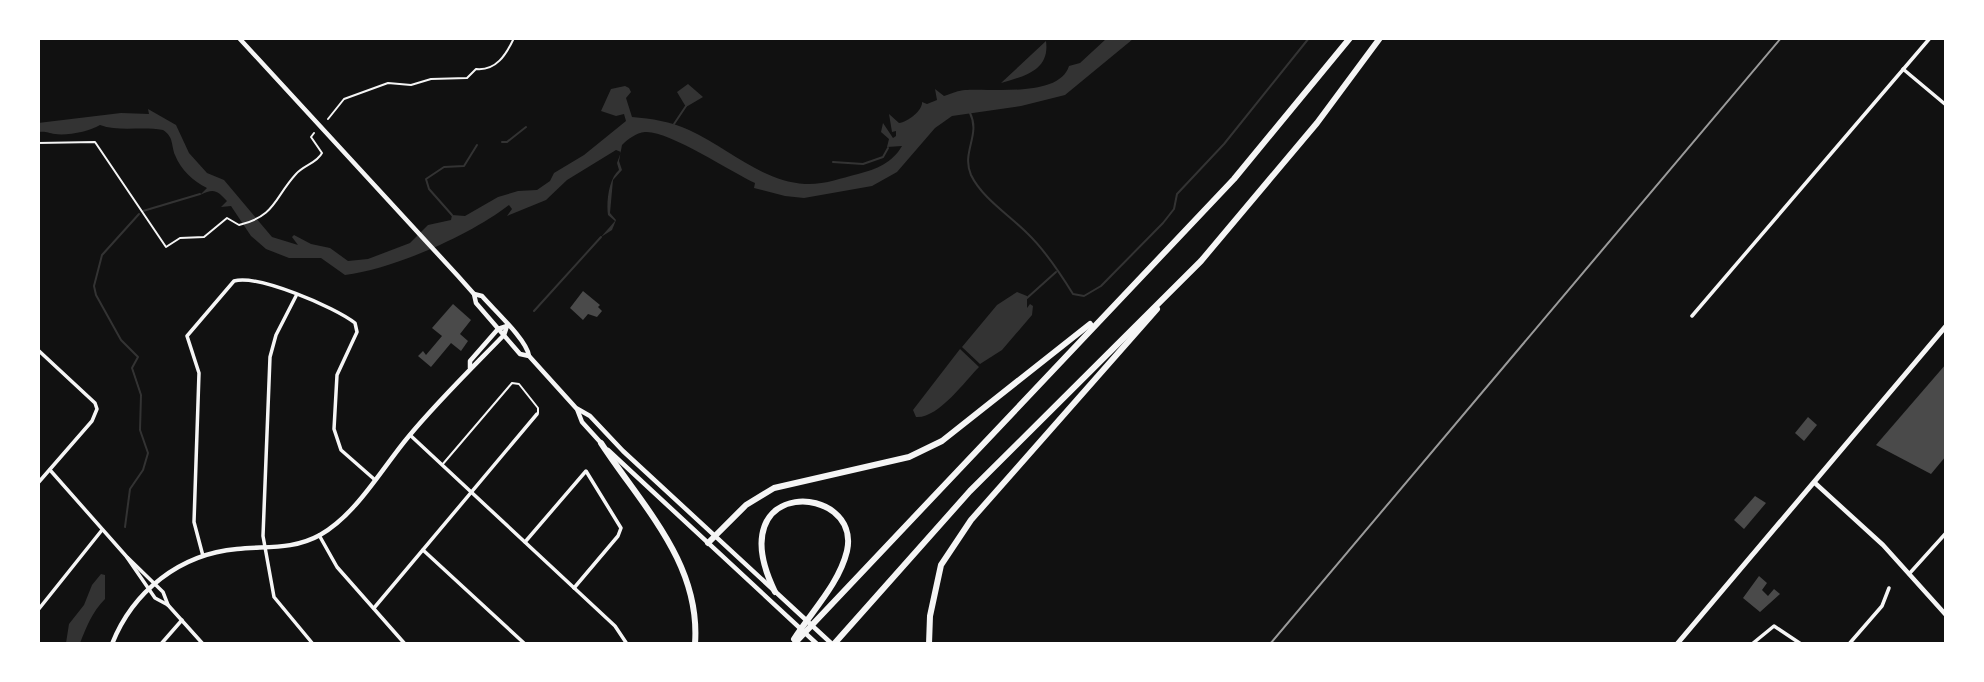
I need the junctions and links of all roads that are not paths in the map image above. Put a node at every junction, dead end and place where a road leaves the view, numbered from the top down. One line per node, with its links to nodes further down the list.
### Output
1 (1350, 38): 10 (highway)
2 (1380, 38): 7 (highway)
3 (1930, 38): 5 (street)
4 (241, 39): 8 (main road)
5 (1903, 69): 6 (street); 11 (street)
6 (1945, 105)
7 (1201, 261): 60 (highway); 61 (highway)
8 (474, 294): 12 (main road); 14 (main road)
9 (296, 295): 25 (street); 35 (street); 38 (street)
10 (1113, 304): 32 (highway); 58 (highway)
11 (1692, 316)
12 (507, 326): 14 (main road); 15 (main road); 17 (main road)
13 (1945, 326): 27 (main road)
14 (498, 329): 15 (main road); 18 (main road)
15 (504, 335): 17 (main road); 18 (main road)
16 (38, 350): 24 (street)
17 (529, 356): 19 (main road)
18 (470, 368): 21 (main road)
19 (576, 408): 22 (main road); 32 (main road)
20 (537, 414): 23 (lane); 28 (street)
21 (410, 435): 23 (street); 25 (main road)
22 (601, 443): 34 (main road); 57 (highway)
23 (442, 465): 28 (street)
24 (50, 470): 26 (street); 29 (street)
25 (374, 479): 31 (main road)
26 (38, 483)
27 (1815, 483): 39 (main road); 62 (main road)
28 (472, 492): 33 (street); 36 (street)
29 (102, 529): 37 (street); 47 (street)
30 (1945, 533): 39 (street)
31 (319, 535): 35 (main road); 46 (street)
32 (715, 536): 34 (highway); 44 (main road)
33 (525, 542): 42 (street); 42 (street)
34 (708, 543): 59 (main road)
35 (265, 548): 38 (main road); 53 (street)
36 (423, 550): 46 (street); 55 (street)
37 (125, 556): 40 (street); 41 (street)
38 (203, 556): 40 (main road)
39 (1909, 574): 48 (main road)
40 (154, 582): 41 (main road); 45 (street)
41 (148, 588): 45 (street); 50 (main road)
42 (574, 588): 56 (street)
43 (1889, 588): 65 (street)
44 (775, 592): 58 (highway); 60 (main road)
45 (168, 605): 49 (street)
46 (374, 608): 54 (street)
47 (38, 610)
48 (1945, 615)
49 (182, 620): 51 (street); 52 (street)
50 (111, 643)
51 (160, 643)
52 (203, 643)
53 (313, 643)
54 (405, 643)
55 (525, 643)
56 (627, 643)
57 (695, 643)
58 (793, 643)
59 (817, 643)
60 (834, 643)
61 (929, 643)
62 (1677, 643)
63 (1752, 643): 64 (street)
64 (1801, 643)
65 (1849, 643)

